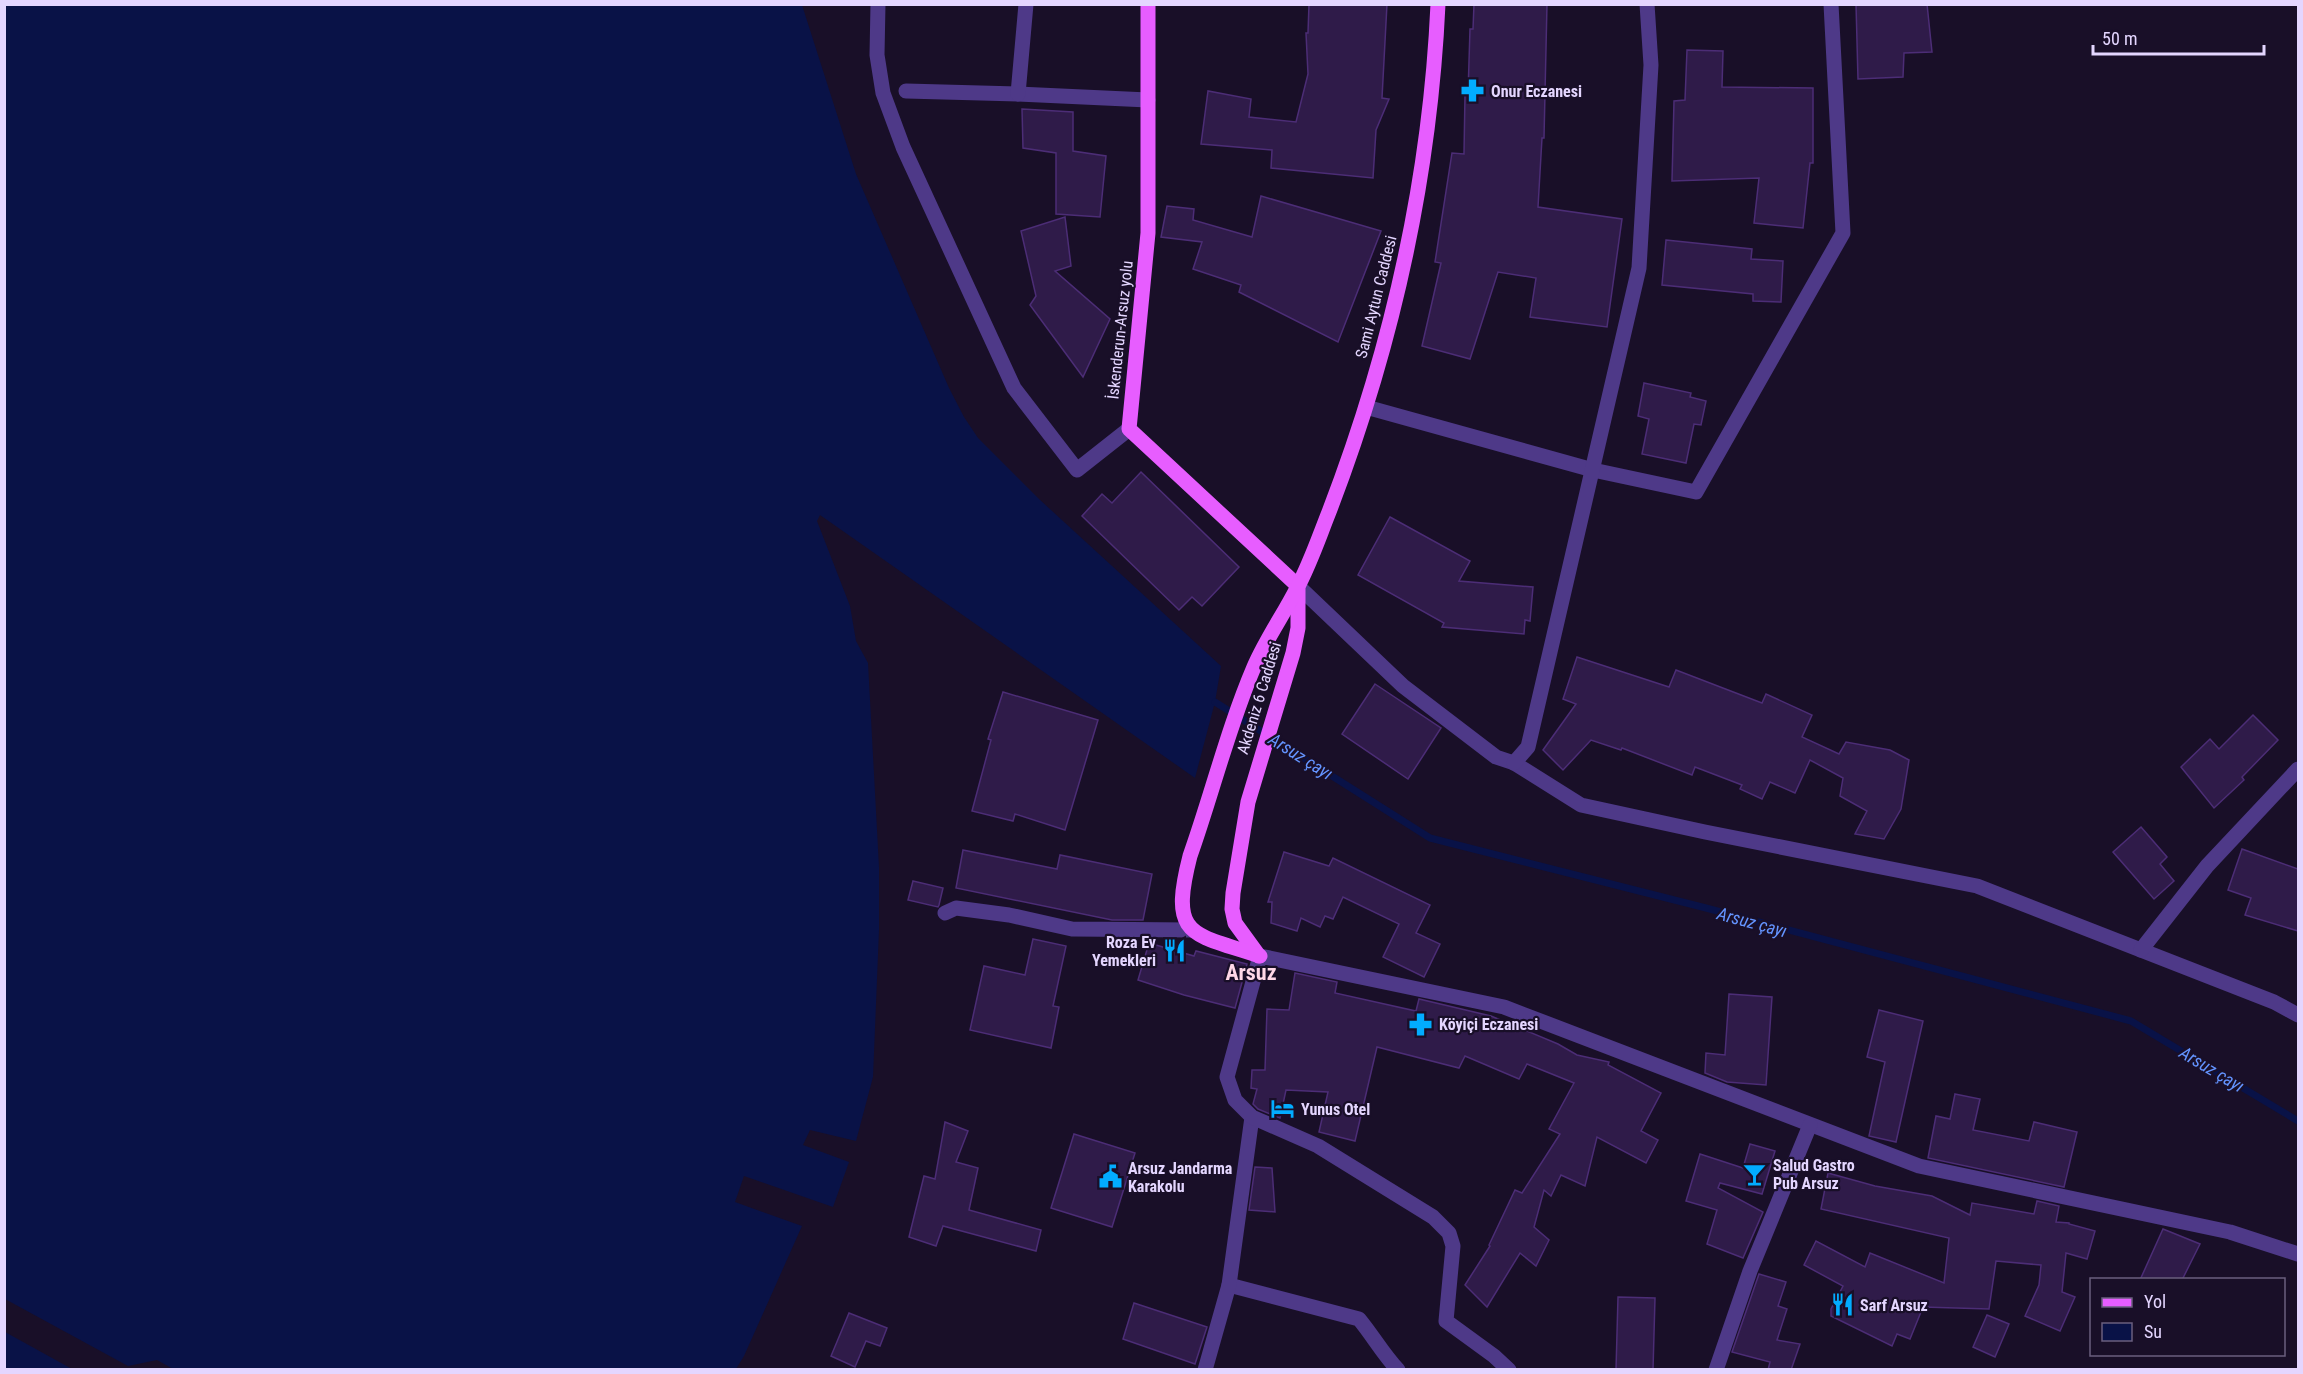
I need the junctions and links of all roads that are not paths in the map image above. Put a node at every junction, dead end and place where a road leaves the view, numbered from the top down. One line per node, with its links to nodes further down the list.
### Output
1 (878, 4): 11 (street)
2 (1026, 4): 8 (street)
3 (1148, 4): 9 (main road, İskenderun-Arsuz yolu)
4 (1438, 4): 10 (main road, Sami Aytun Caddesi)
5 (1647, 4): 12 (street)
6 (1831, 4): 12 (street)
7 (906, 92): 8 (street)
8 (1018, 94): 9 (street)
9 (1148, 100): 11 (main road, İskenderun-Arsuz yolu)
10 (1366, 407): 12 (street); 13 (main road, Sami Aytun Caddesi)
11 (1128, 429): 13 (main road)
12 (1593, 470): 14 (street)
13 (1298, 586): 14 (street); 17 (main road, Akdeniz 6 Caddesi); 19 (main road, Akdeniz 6 Caddesi)
14 (1514, 763): 18 (street)
15 (2298, 769): 18 (street)
16 (945, 914): 17 (street)
17 (1191, 930): 19 (main road)
18 (2141, 950): 20 (street)
19 (1260, 956): 21 (street); 22 (street)
20 (2298, 1015)
21 (1251, 1117): 24 (street); 27 (street)
22 (1810, 1125): 23 (street); 28 (street)
23 (2298, 1254)
24 (1229, 1285): 25 (street); 26 (street)
25 (1205, 1370)
26 (1398, 1370)
27 (1509, 1370)
28 (1716, 1370)

